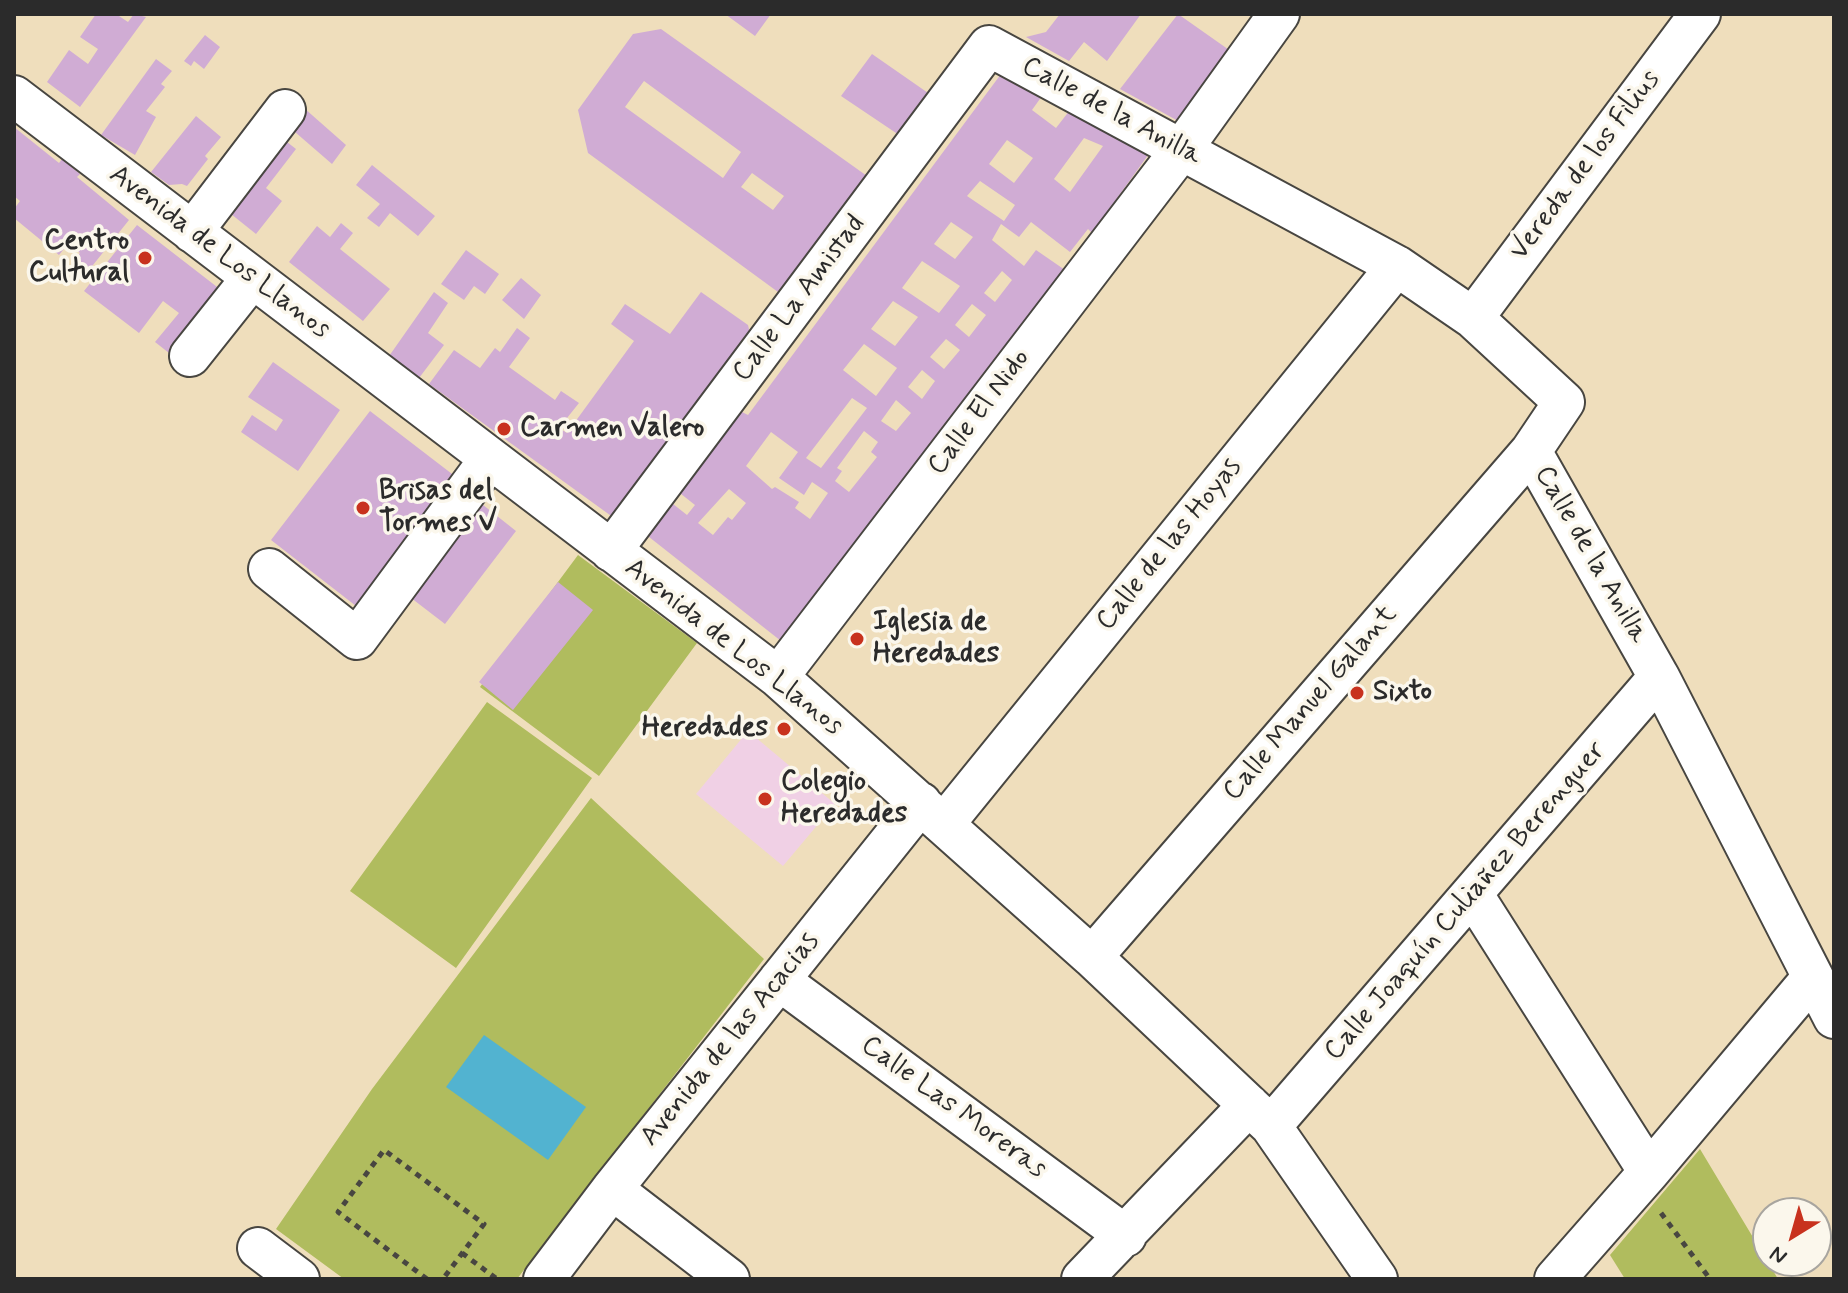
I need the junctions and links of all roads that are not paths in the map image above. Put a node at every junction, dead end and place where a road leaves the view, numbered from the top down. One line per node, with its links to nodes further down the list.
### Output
1 (1279, 14): 6 (street, Calle El Nido)
2 (1700, 14): 10 (street, Vereda de los Filius)
3 (989, 46): 6 (street, Calle de la Anilla); 14 (street, Calle La Amistad)
4 (14, 96): 7 (street, Avenida de Los Llanos)
5 (285, 110): 7 (street)
6 (1182, 149): 8 (street, Calle de la Anilla); 16 (street, Calle El Nido)
7 (192, 232): 9 (street, Avenida de Los Llanos)
8 (1397, 266): 10 (street, Calle de la Anilla); 18 (street, Calle de las Hoyas)
9 (252, 278): 11 (street); 13 (street, Avenida de Los Llanos)
10 (1473, 318): 12 (street, Calle de la Anilla)
11 (190, 356)
12 (1531, 451): 17 (street, Calle de la Anilla); 20 (street, Calle Manuel Galant)
13 (490, 459): 14 (street, Avenida de Los Llanos); 15 (street)
14 (611, 551): 16 (street, Avenida de Los Llanos)
15 (269, 569)
16 (778, 677): 18 (street, Avenida de Los Llanos)
17 (1659, 677): 19 (street, Calle Joaquín Culiañez Berenguer); 21 (street, Calle de la Anilla)
18 (932, 813): 20 (street, Avenida de Los Llanos); 22 (street, Avenida de las Acacias)
19 (1473, 895): 24 (street, Calle Joaquín Culiañez Berenguer); 25 (street)
20 (1092, 957): 24 (street, Avenida de Los Llanos)
21 (1813, 977): 23 (street, Calle de la Anilla); 25 (street)
22 (779, 980): 26 (street, Avenida de las Acacias); 27 (street, Calle Las Moreras)
23 (1834, 1018)
24 (1260, 1115): 27 (street, Calle Joaquín Culiañez Berenguer); 33 (street, Avenida de Los Llanos)
25 (1644, 1178): 34 (street)
26 (612, 1189): 30 (street, Avenida de las Acacias); 31 (street)
27 (1126, 1236): 32 (street, Calle Joaquín Culiañez Berenguer)
28 (258, 1248): 29 (street)
29 (299, 1279)
30 (544, 1279)
31 (729, 1279)
32 (1082, 1279)
33 (1377, 1279)
34 (1555, 1279)

